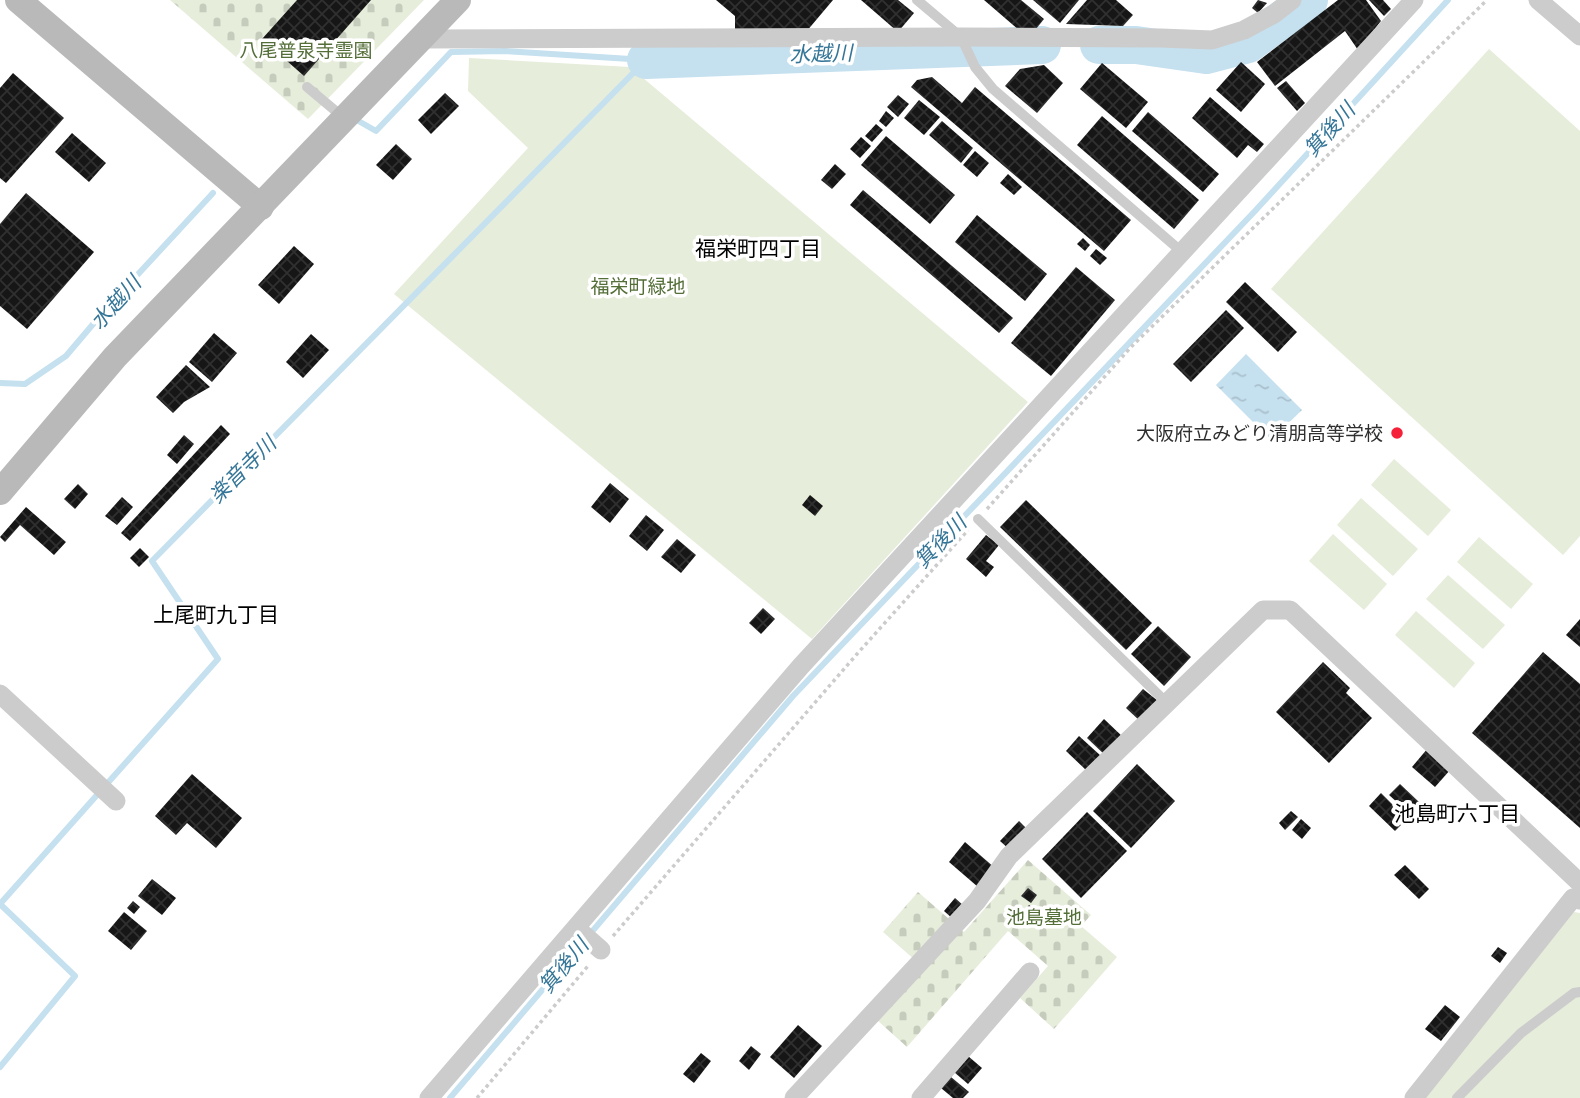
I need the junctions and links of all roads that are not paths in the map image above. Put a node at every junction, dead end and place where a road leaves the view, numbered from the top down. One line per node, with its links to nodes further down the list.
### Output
1 (18, 0): 12 (street)
2 (458, 0): 8 (street)
3 (917, 0): 9 (lane)
4 (1292, 0): 9 (street)
5 (1414, 0): 13 (street)
6 (1538, 0): 7 (street)
7 (1580, 36)
8 (420, 39): 9 (street); 11 (street)
9 (962, 40): 13 (lane)
10 (307, 87): 11 (lane)
11 (345, 118): 12 (street)
12 (261, 207): 14 (street)
13 (1182, 252): 21 (street)
14 (0, 492)
15 (978, 519): 17 (lane)
16 (0, 694): 18 (street)
17 (1167, 703): 19 (street); 26 (street)
18 (116, 801)
19 (1580, 883)
20 (1580, 900): 28 (street)
21 (576, 928): 22 (street); 25 (street)
22 (601, 950)
23 (1030, 972): 27 (street)
24 (1580, 992): 29 (lane)
25 (429, 1098)
26 (794, 1098)
27 (921, 1098)
28 (1413, 1098)
29 (1457, 1098)

